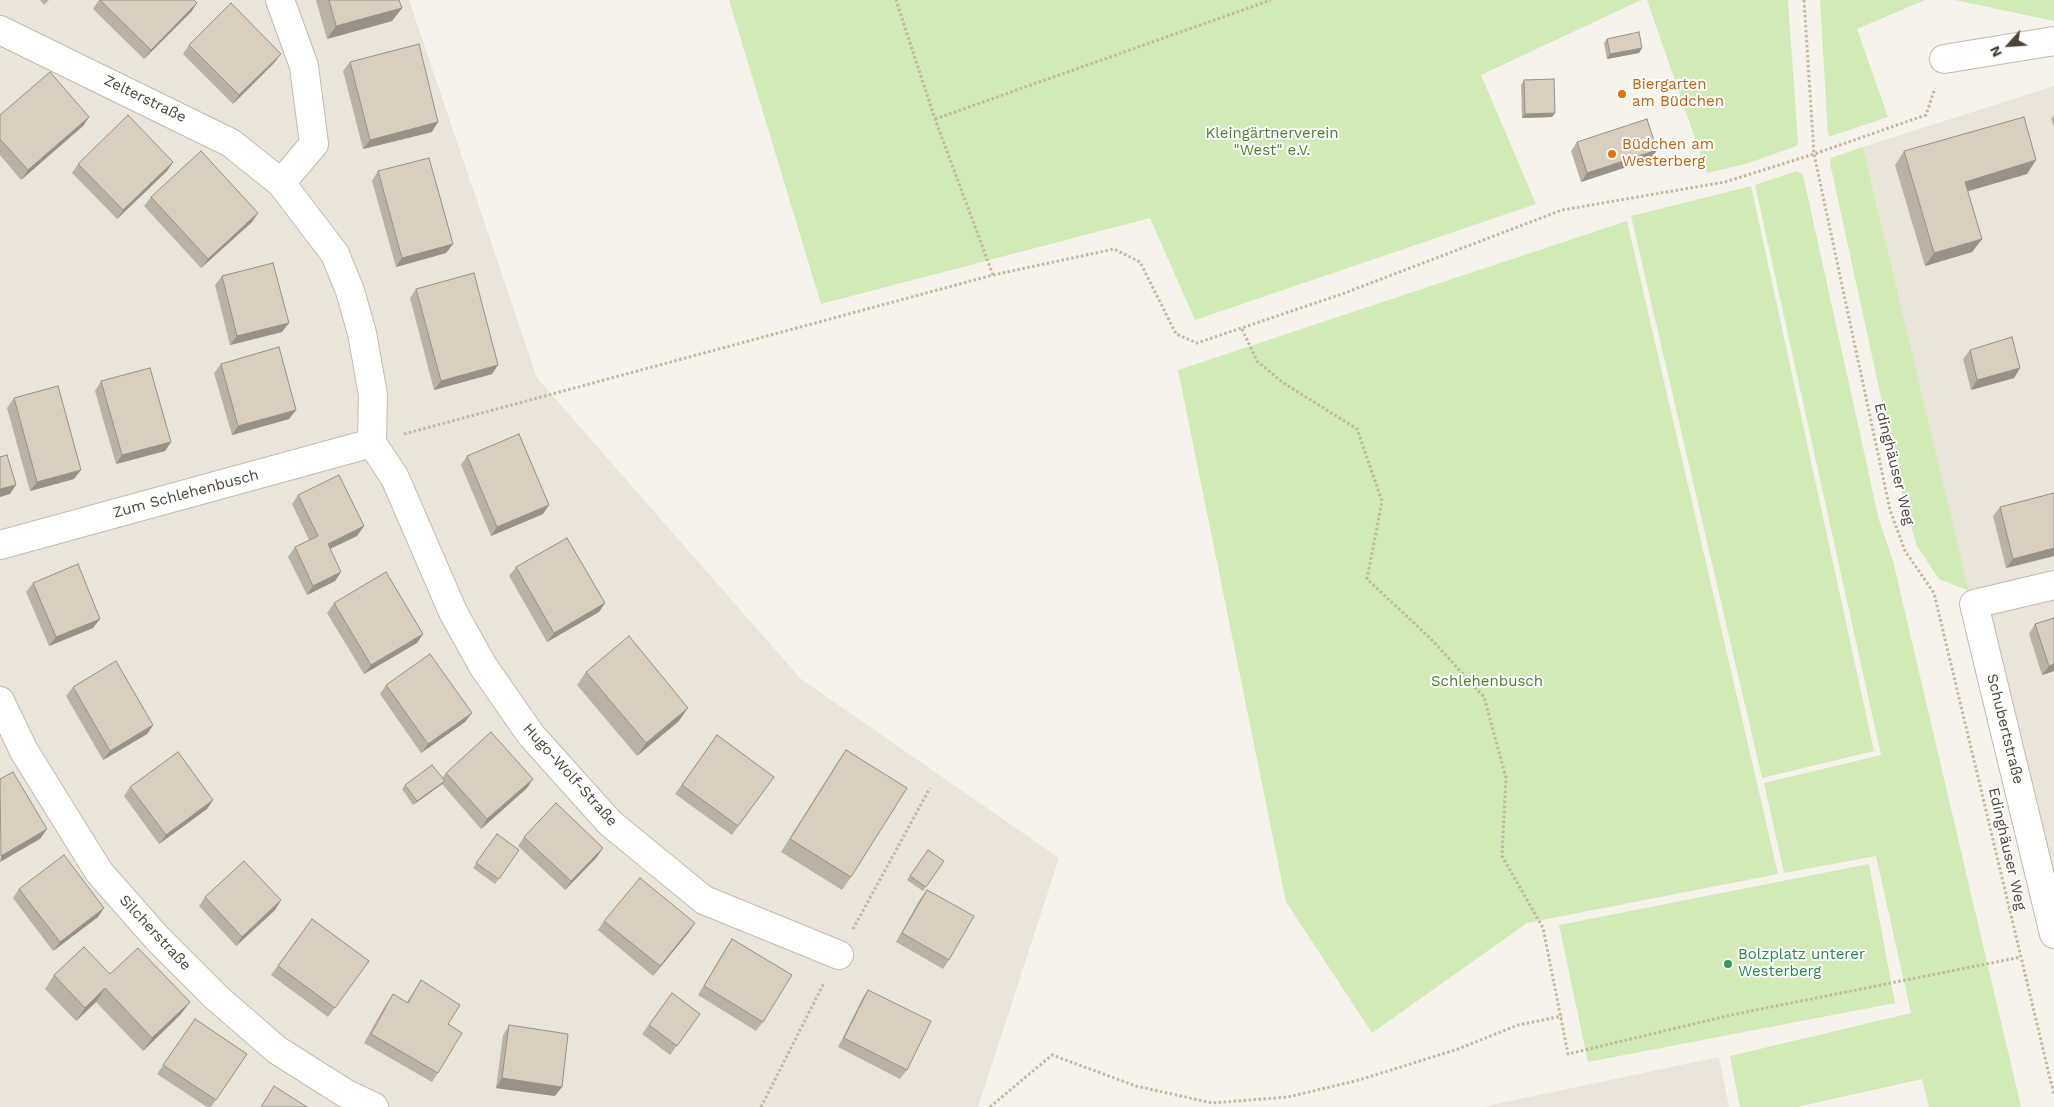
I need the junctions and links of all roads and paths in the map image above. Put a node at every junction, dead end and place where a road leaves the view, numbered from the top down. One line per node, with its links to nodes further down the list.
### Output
1 (280, 0): 10 (street)
2 (896, 0): 8 (path)
3 (1271, 0): 8 (path)
4 (1804, 0): 9 (path, Edinghäuser Weg)
5 (0, 30): 10 (street, Zelterstraße)
6 (2054, 41): 7 (street)
7 (1944, 59): 9 (path)
8 (935, 119): 11 (path)
9 (1814, 154): 12 (path); 20 (path, Edinghäuser Weg)
10 (281, 183): 13 (street, Zelterstraße)
11 (992, 275): 12 (path); 13 (path)
12 (1242, 329): 21 (path)
13 (372, 442): 14 (street, Zum Schlehenbusch); 19 (street, Hugo-Wolf-Straße)
14 (0, 545)
15 (2054, 584): 18 (street, Schubertstraße)
16 (0, 701): 23 (street, Silcherstraße)
17 (930, 788): 19 (path)
18 (2054, 934)
19 (838, 955): 24 (path)
20 (2021, 957): 21 (path); 22 (path, Edinghäuser Weg)
21 (1562, 1016): 25 (path)
22 (2054, 1095)
23 (374, 1107)
24 (761, 1107)
25 (990, 1107)

